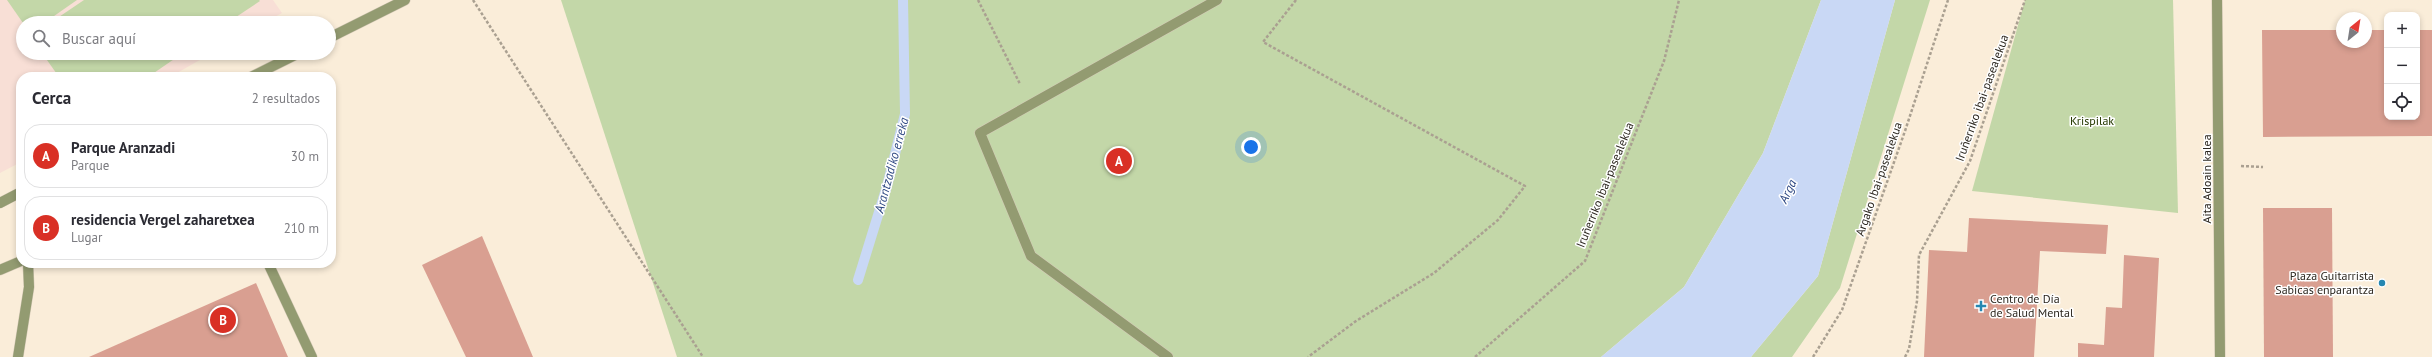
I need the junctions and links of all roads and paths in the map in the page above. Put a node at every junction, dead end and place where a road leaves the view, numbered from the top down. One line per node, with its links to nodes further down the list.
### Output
1 (405, 0): 10 (street)
2 (473, 0): 22 (path)
3 (978, 0): 13 (path)
4 (1216, 0): 13 (street)
5 (1296, 0): 24 (path)
6 (1680, 0): 25 (path, Iruñerriko ibai-pasealekua)
7 (1948, 0): 26 (path, Argako Ibai-pasealekua)
8 (2025, 0): 27 (path, Iruñerriko ibai-pasealekua)
9 (2218, 0): 28 (street, Aita Adoain kalea)
10 (336, 34)
11 (285, 60): 12 (street)
12 (261, 72)
13 (1030, 105): 23 (street)
14 (16, 195): 15 (street)
15 (0, 203)
16 (16, 263): 19 (street)
17 (28, 268): 20 (street)
18 (270, 268): 21 (street)
19 (0, 270)
20 (18, 357)
21 (312, 357)
22 (702, 357)
23 (1168, 357)
24 (1308, 357)
25 (1475, 357)
26 (1813, 357)
27 (1905, 357)
28 (2220, 357)

